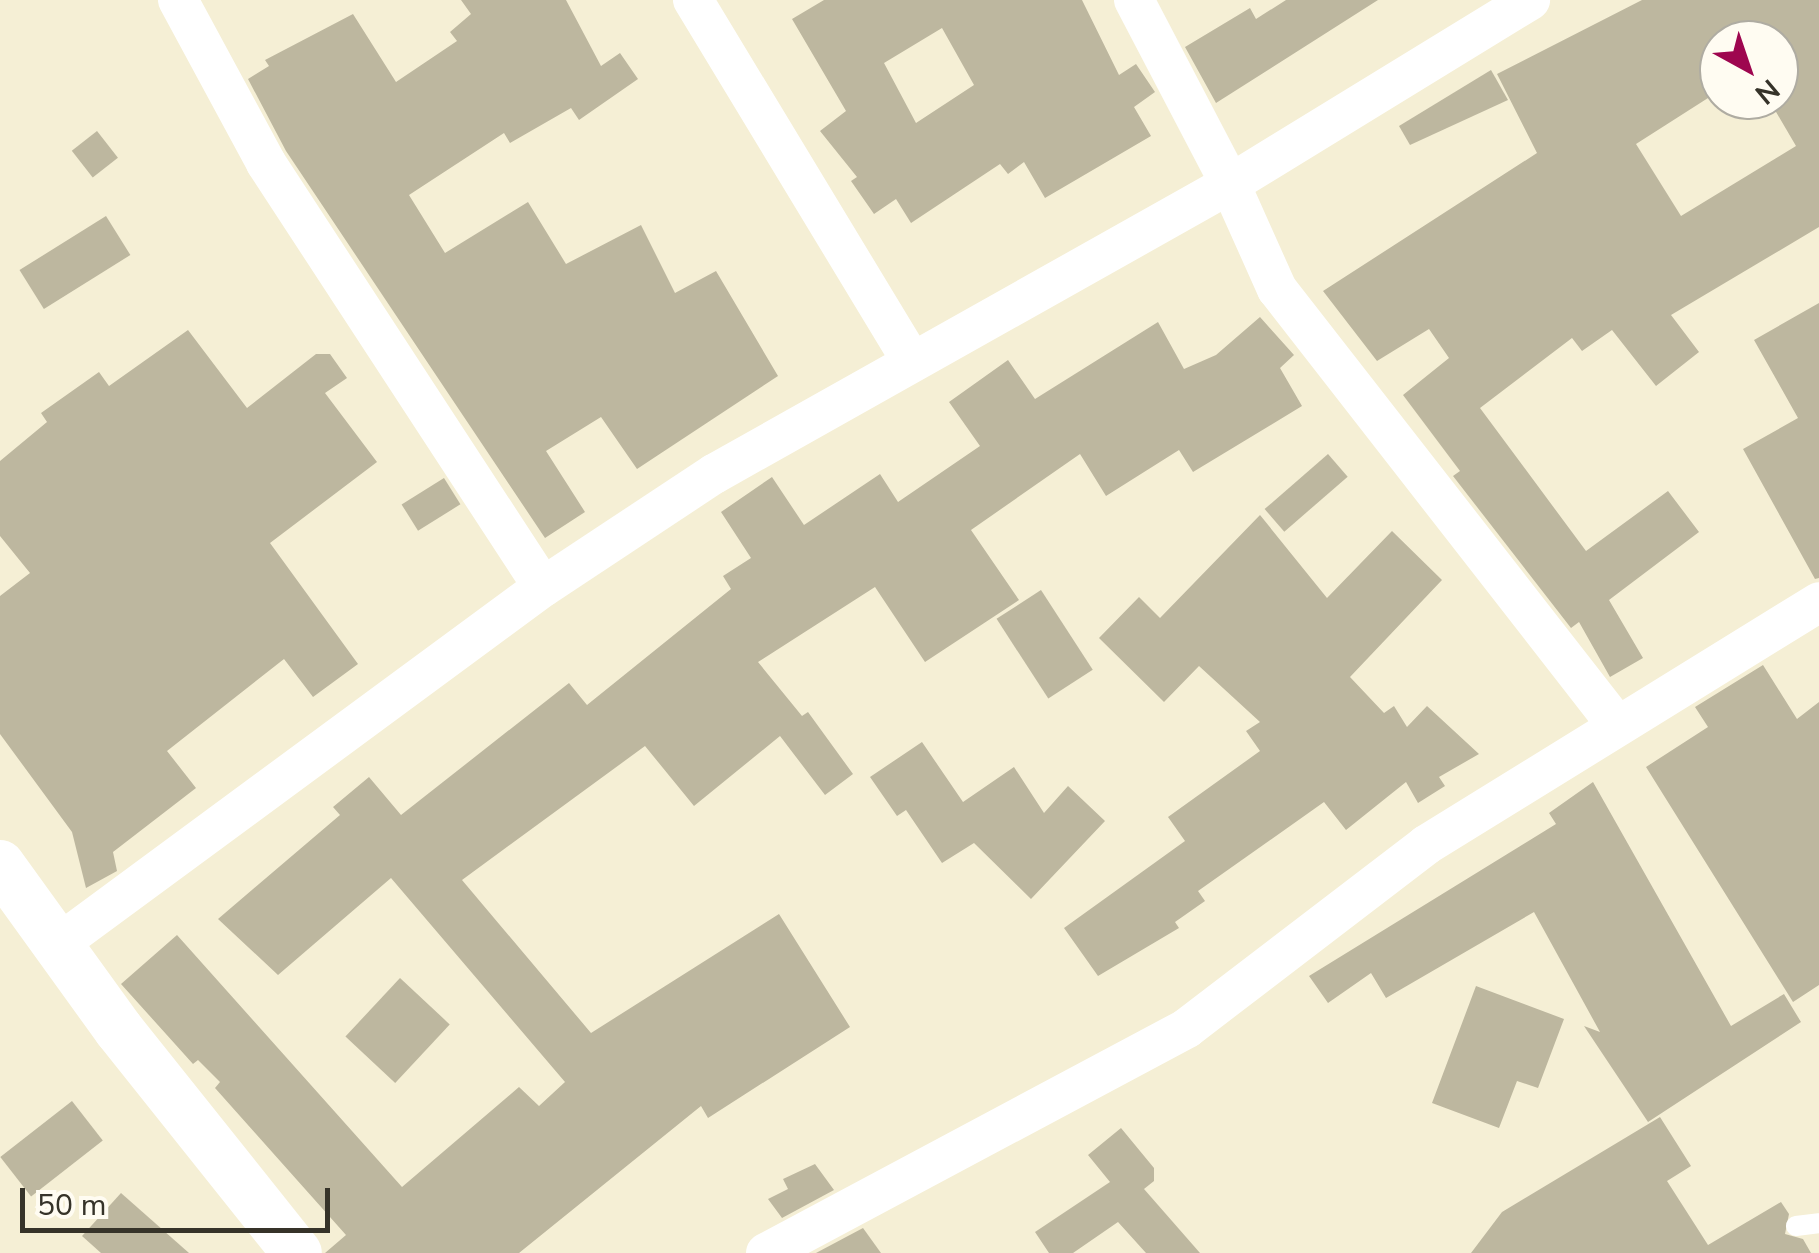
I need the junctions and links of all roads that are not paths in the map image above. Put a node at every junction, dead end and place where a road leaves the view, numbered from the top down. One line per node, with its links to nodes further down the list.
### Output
1 (178, 0): 7 (street)
2 (693, 0): 6 (street)
3 (1134, 0): 5 (street)
4 (1530, 0): 5 (street)
5 (1230, 184): 6 (street); 9 (street)
6 (912, 362): 7 (street)
7 (543, 587): 11 (street)
8 (1819, 602): 9 (street)
9 (1616, 724): 15 (street)
10 (0, 865): 11 (street)
11 (58, 945): 14 (street)
12 (1819, 1224): 13 (lane)
13 (1796, 1226)
14 (298, 1253)
15 (766, 1253)

